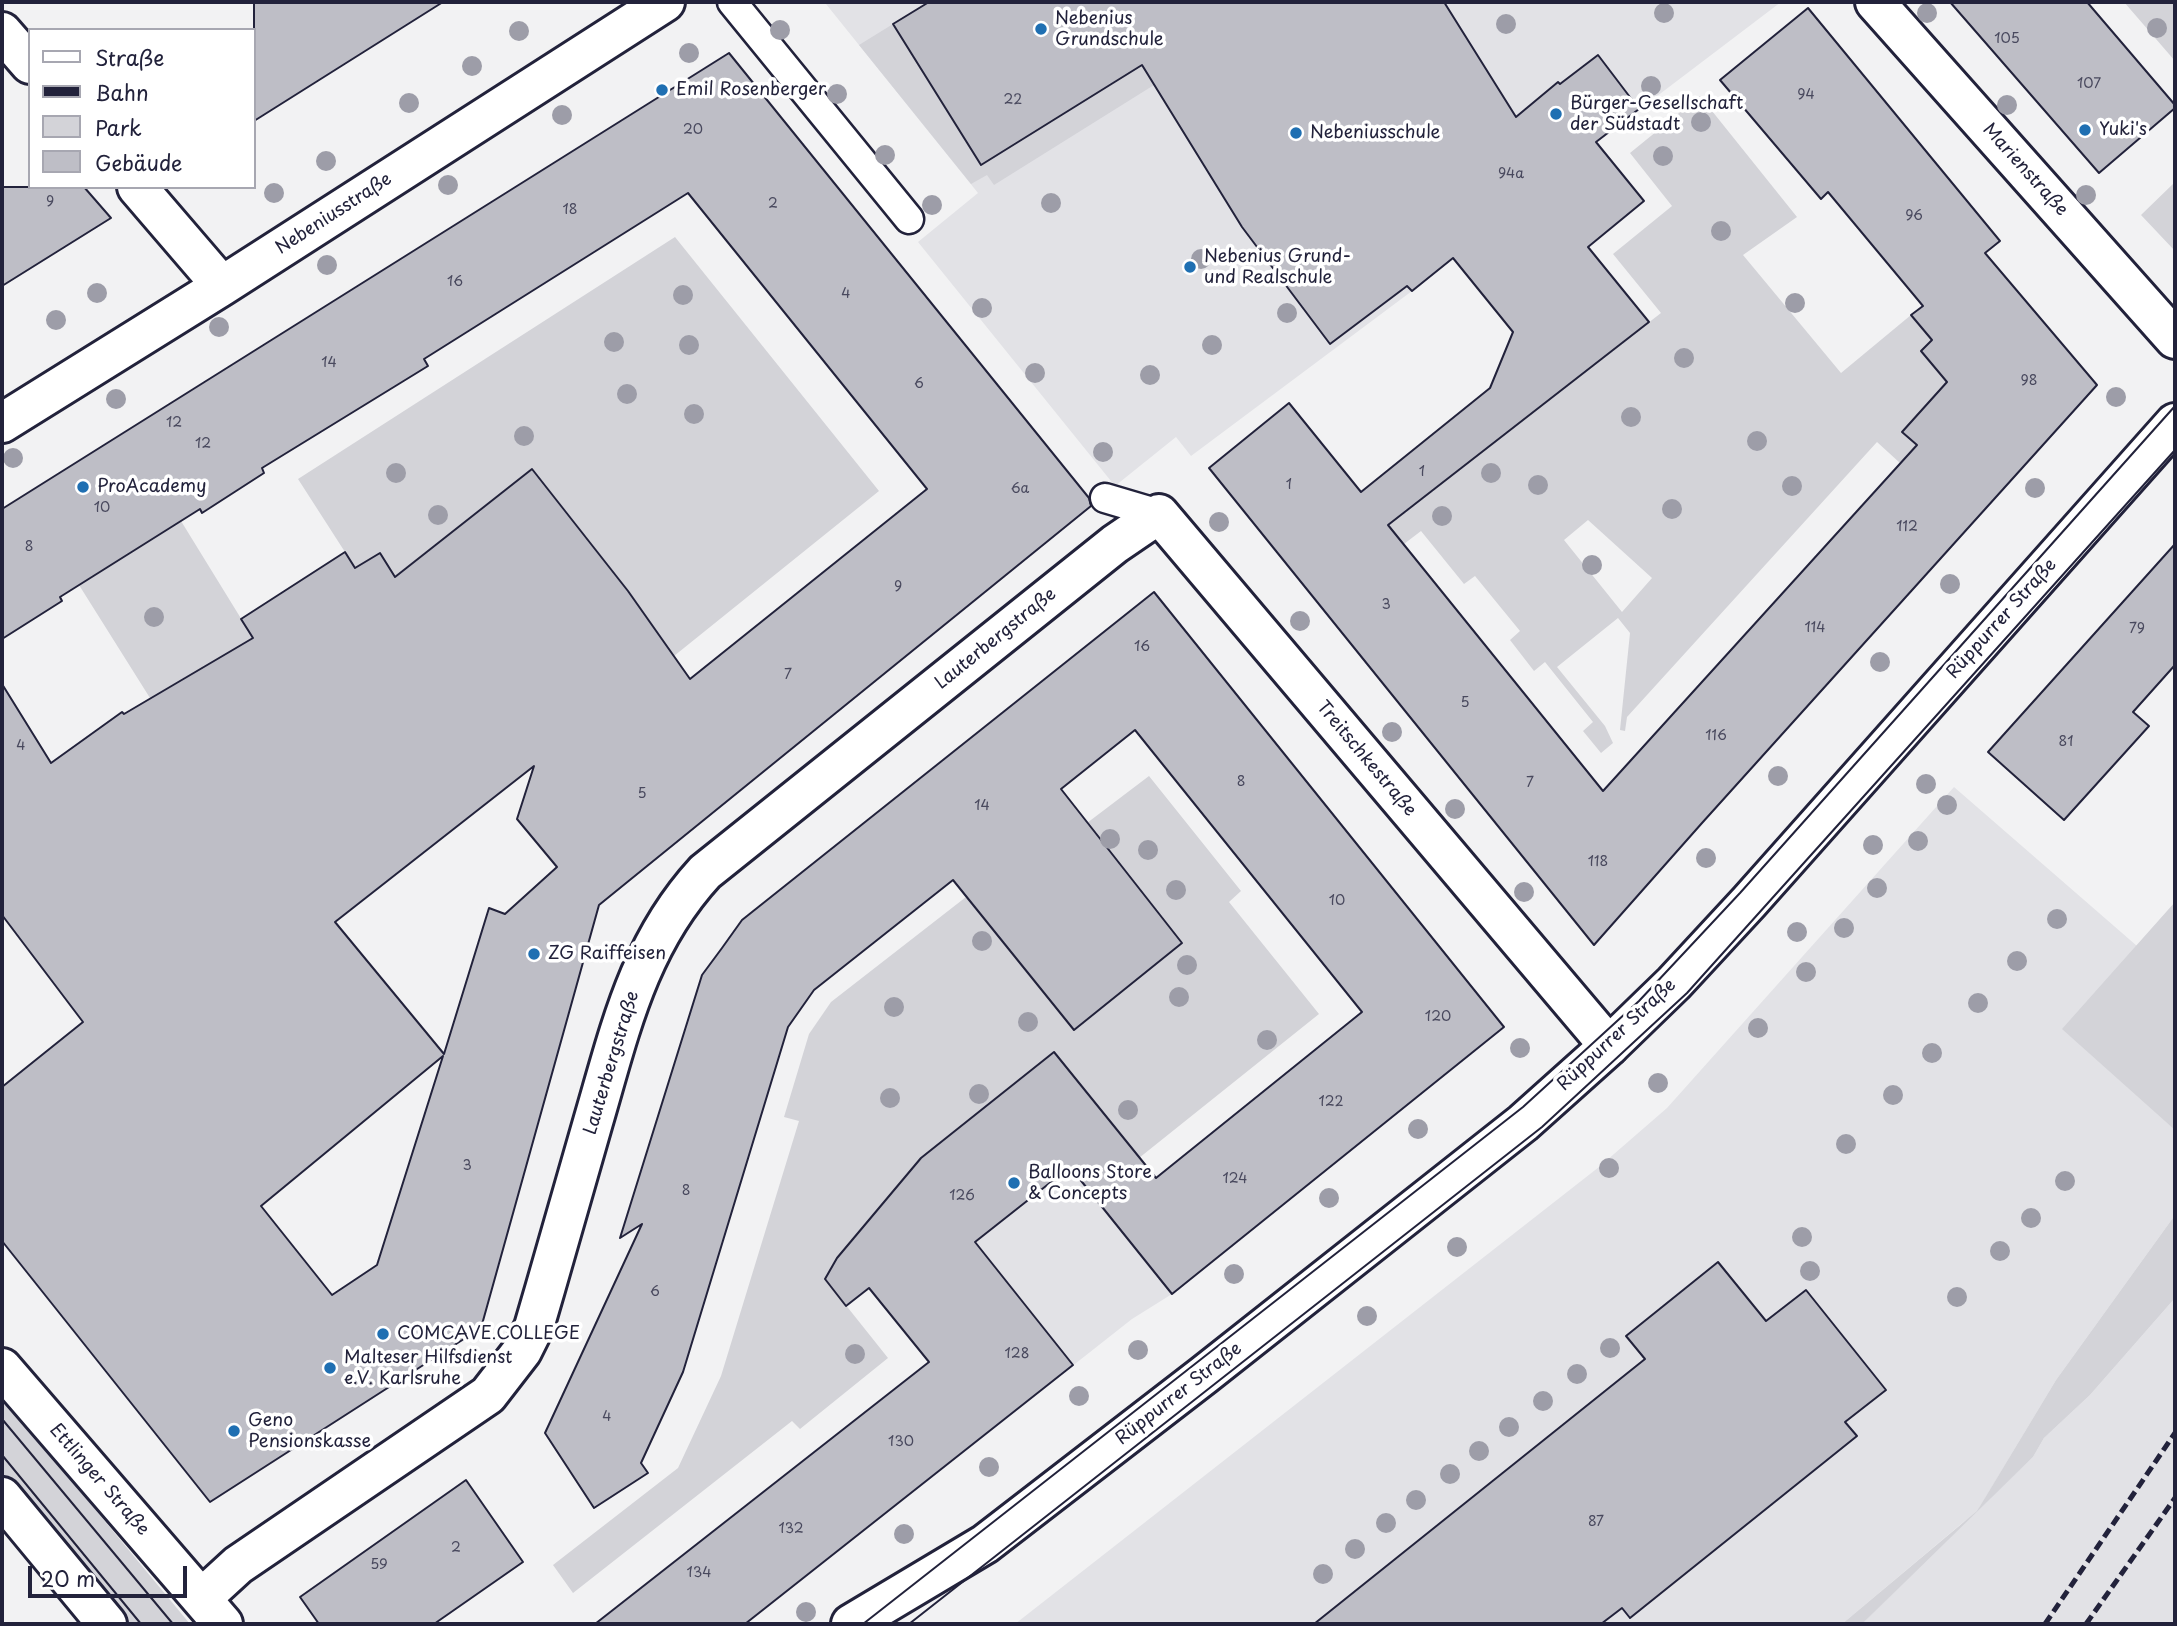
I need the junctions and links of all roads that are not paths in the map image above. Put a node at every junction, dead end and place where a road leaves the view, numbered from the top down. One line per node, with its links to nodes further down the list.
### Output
1 (664, 2): 8 (street, Nebeniusstraße)
2 (732, 2): 7 (lane)
3 (1875, 2): 9 (street, Marienstraße)
4 (2, 32): 5 (street)
5 (28, 62)
6 (139, 189): 8 (street)
7 (909, 219)
8 (222, 286): 10 (street, Nebeniusstraße)
9 (2175, 339)
10 (2, 423)
11 (2175, 423): 14 (street, Rüppurrer Straße)
12 (1105, 498): 13 (lane)
13 (1159, 514): 14 (street, Treitschkestraße); 18 (street, Lauterbergstraße)
14 (1609, 1046): 17 (street, Rüppurrer Straße)
15 (2, 1368): 18 (street, Ettlinger Straße)
16 (2, 1497): 19 (street)
17 (971, 1555): 20 (street, Rüppurrer Straße); 21 (street, Rüppurrer Straße)
18 (212, 1611)
19 (107, 1624)
20 (851, 1624)
21 (905, 1624)

